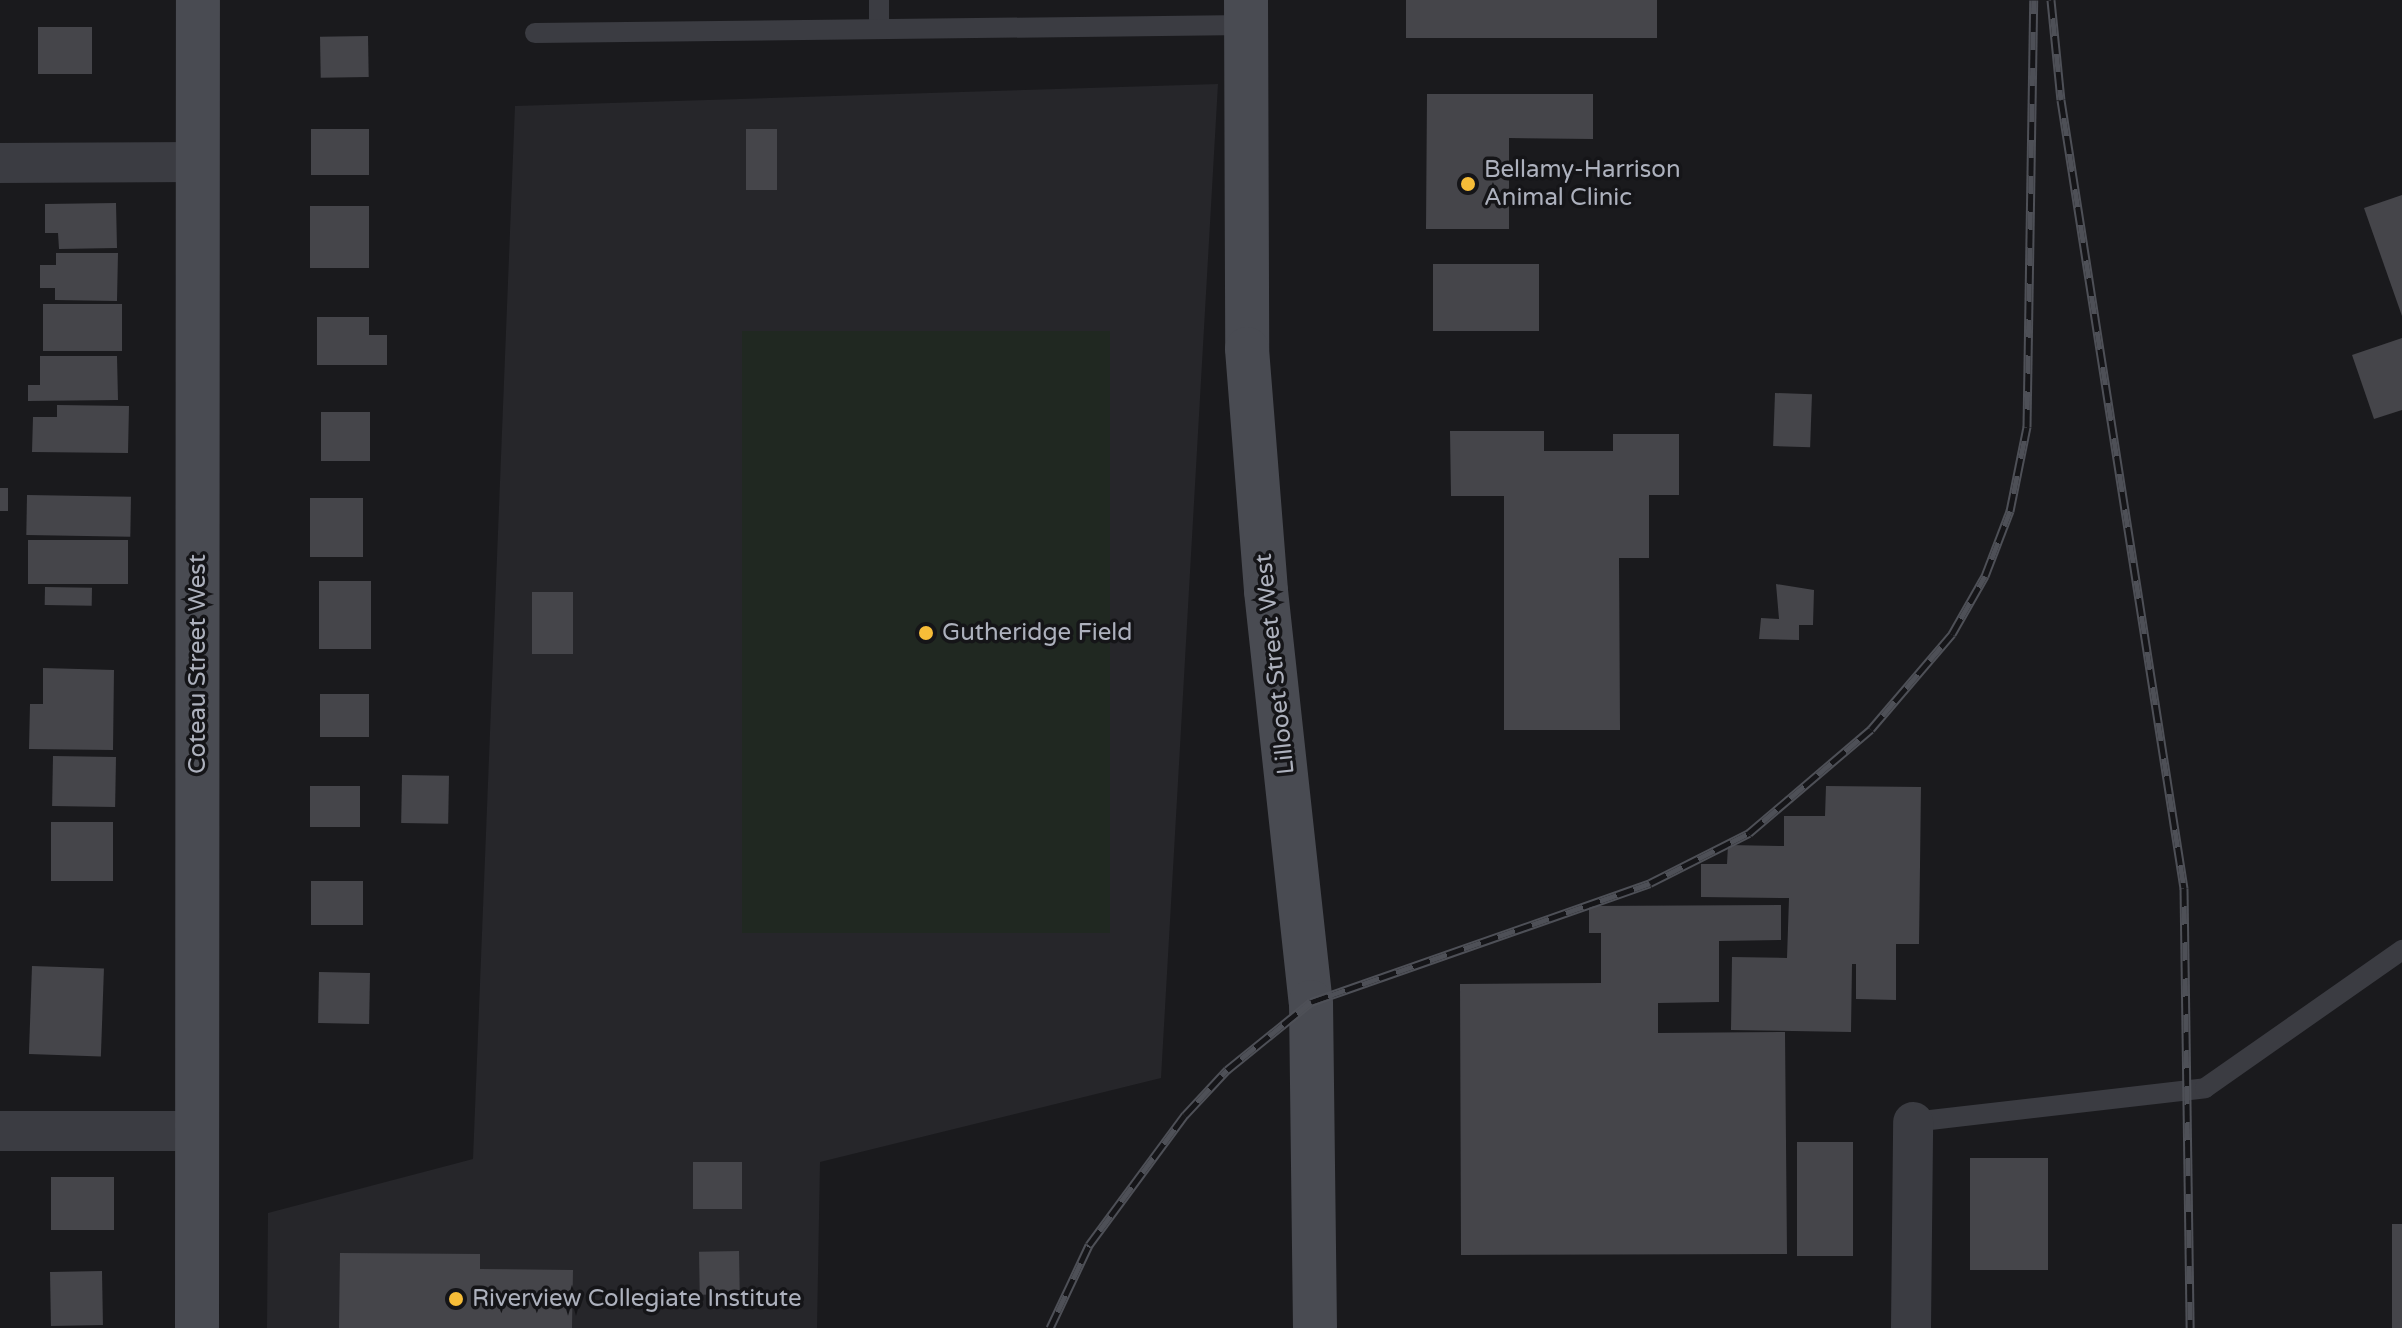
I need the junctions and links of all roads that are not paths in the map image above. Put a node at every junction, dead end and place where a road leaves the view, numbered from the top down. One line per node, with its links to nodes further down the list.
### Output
1 (198, 0): 6 (street, Coteau Street West)
2 (879, 0): 4 (lane)
3 (1246, 13): 4 (lane); 13 (street, Lillooet Street West)
4 (879, 29): 5 (lane)
5 (535, 33)
6 (198, 162): 7 (street); 11 (street, Coteau Street West)
7 (0, 163)
8 (2402, 950): 9 (lane)
9 (1913, 1122): 14 (street)
10 (0, 1131): 11 (street)
11 (197, 1131): 12 (street, Coteau Street West)
12 (197, 1328)
13 (1315, 1328)
14 (1911, 1328)

